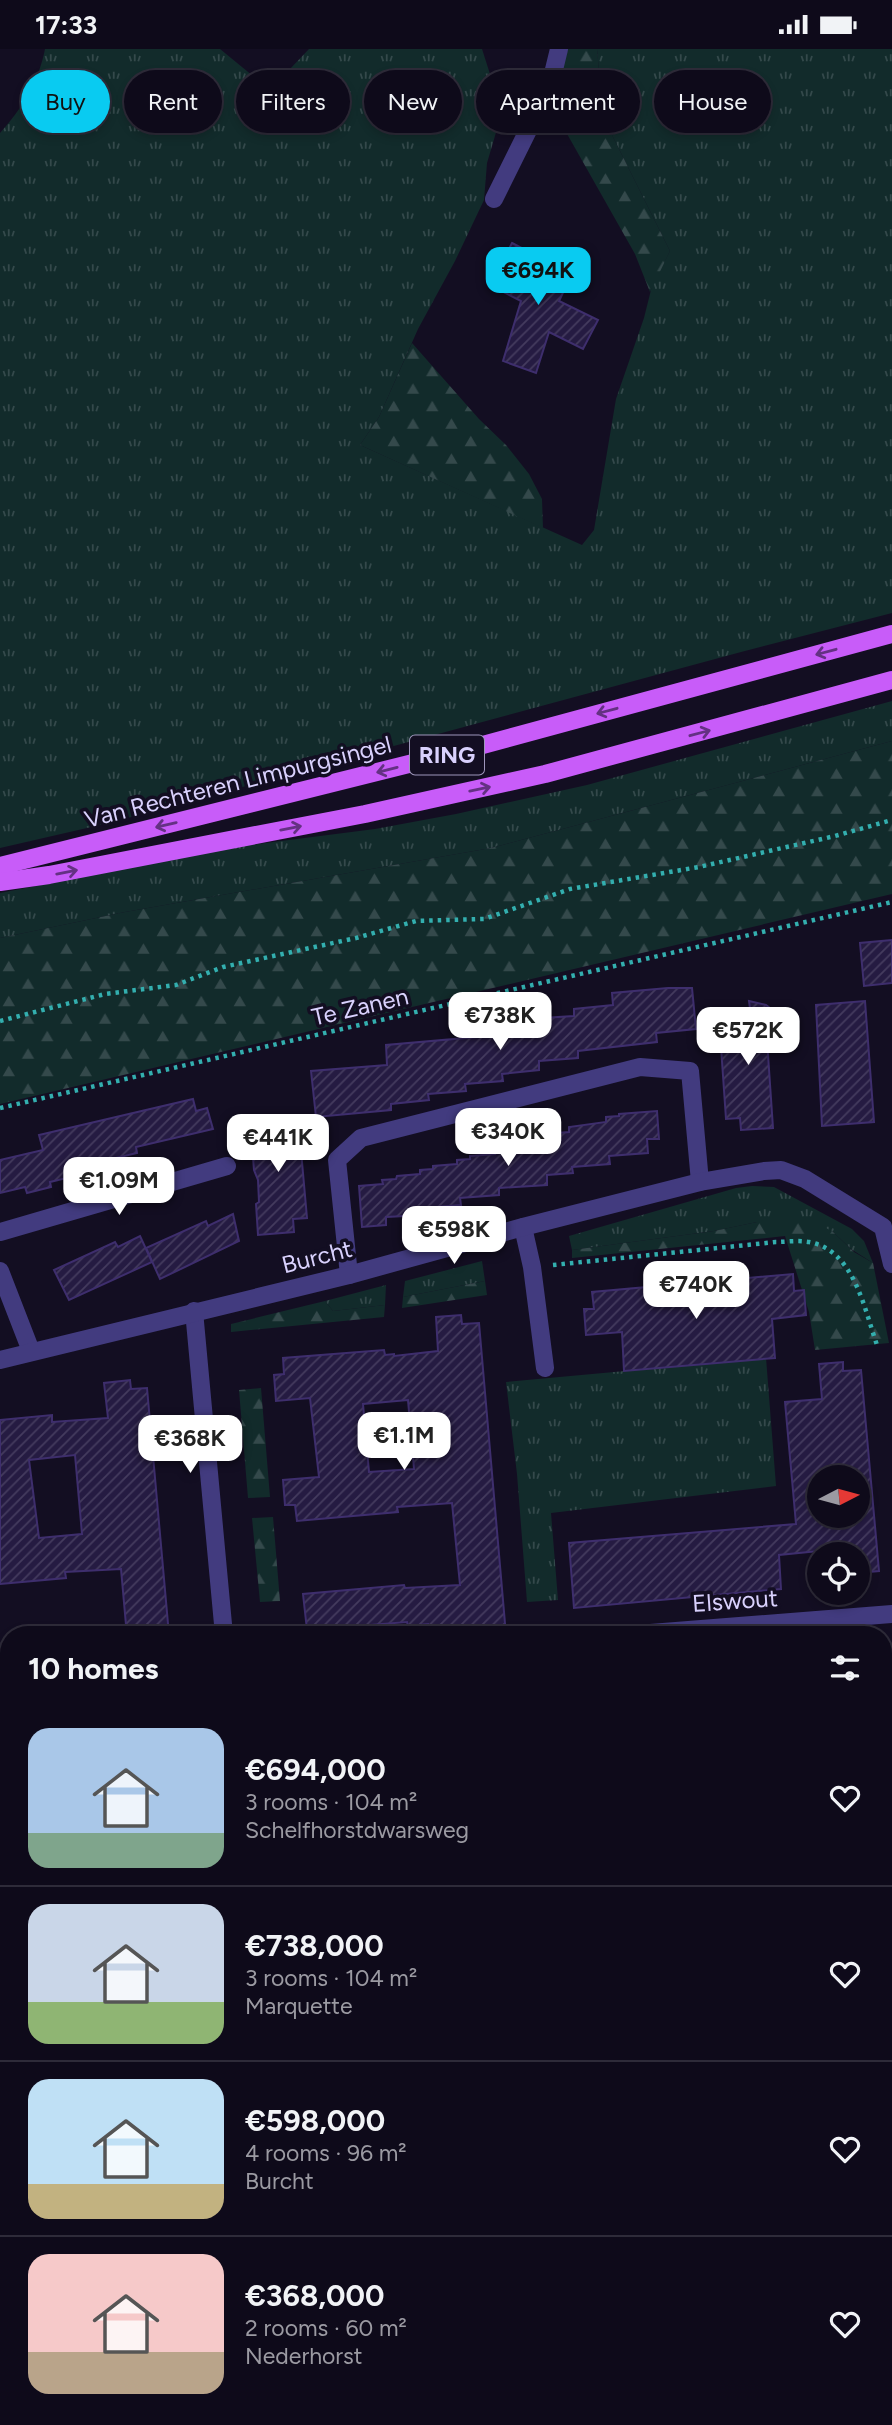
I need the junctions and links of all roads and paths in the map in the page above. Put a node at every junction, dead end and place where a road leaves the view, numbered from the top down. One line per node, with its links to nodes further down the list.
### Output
1 (559, 49): 2 (street)
2 (494, 199)
3 (892, 634): 6 (main road, Van Rechteren Limpurgsingel / RING, one-way to 6)
4 (892, 680): 7 (main road, Van Rechteren Limpurgsingel / RING, one-way to 4)
5 (892, 820): 9 (path)
6 (0, 866)
7 (0, 882)
8 (892, 902): 10 (path, Te Zanen)
9 (0, 1021)
10 (0, 1108)
11 (227, 1166): 15 (street)
12 (701, 1182): 13 (street, Burcht); 14 (street, Burcht); 19 (street)
13 (523, 1227): 17 (street); 19 (street, Burcht)
14 (887, 1227): 16 (street, Burcht)
15 (0, 1232)
16 (892, 1264)
17 (531, 1267): 21 (path); 24 (street)
18 (0, 1271): 22 (street)
19 (349, 1275): 20 (street, Burcht)
20 (194, 1311): 22 (street, Burcht); 26 (street)
21 (877, 1345)
22 (31, 1351): 23 (street, Burcht)
23 (0, 1360)
24 (545, 1368)
25 (892, 1614): 27 (street, Elswout)
26 (223, 1626)
27 (739, 1626)

